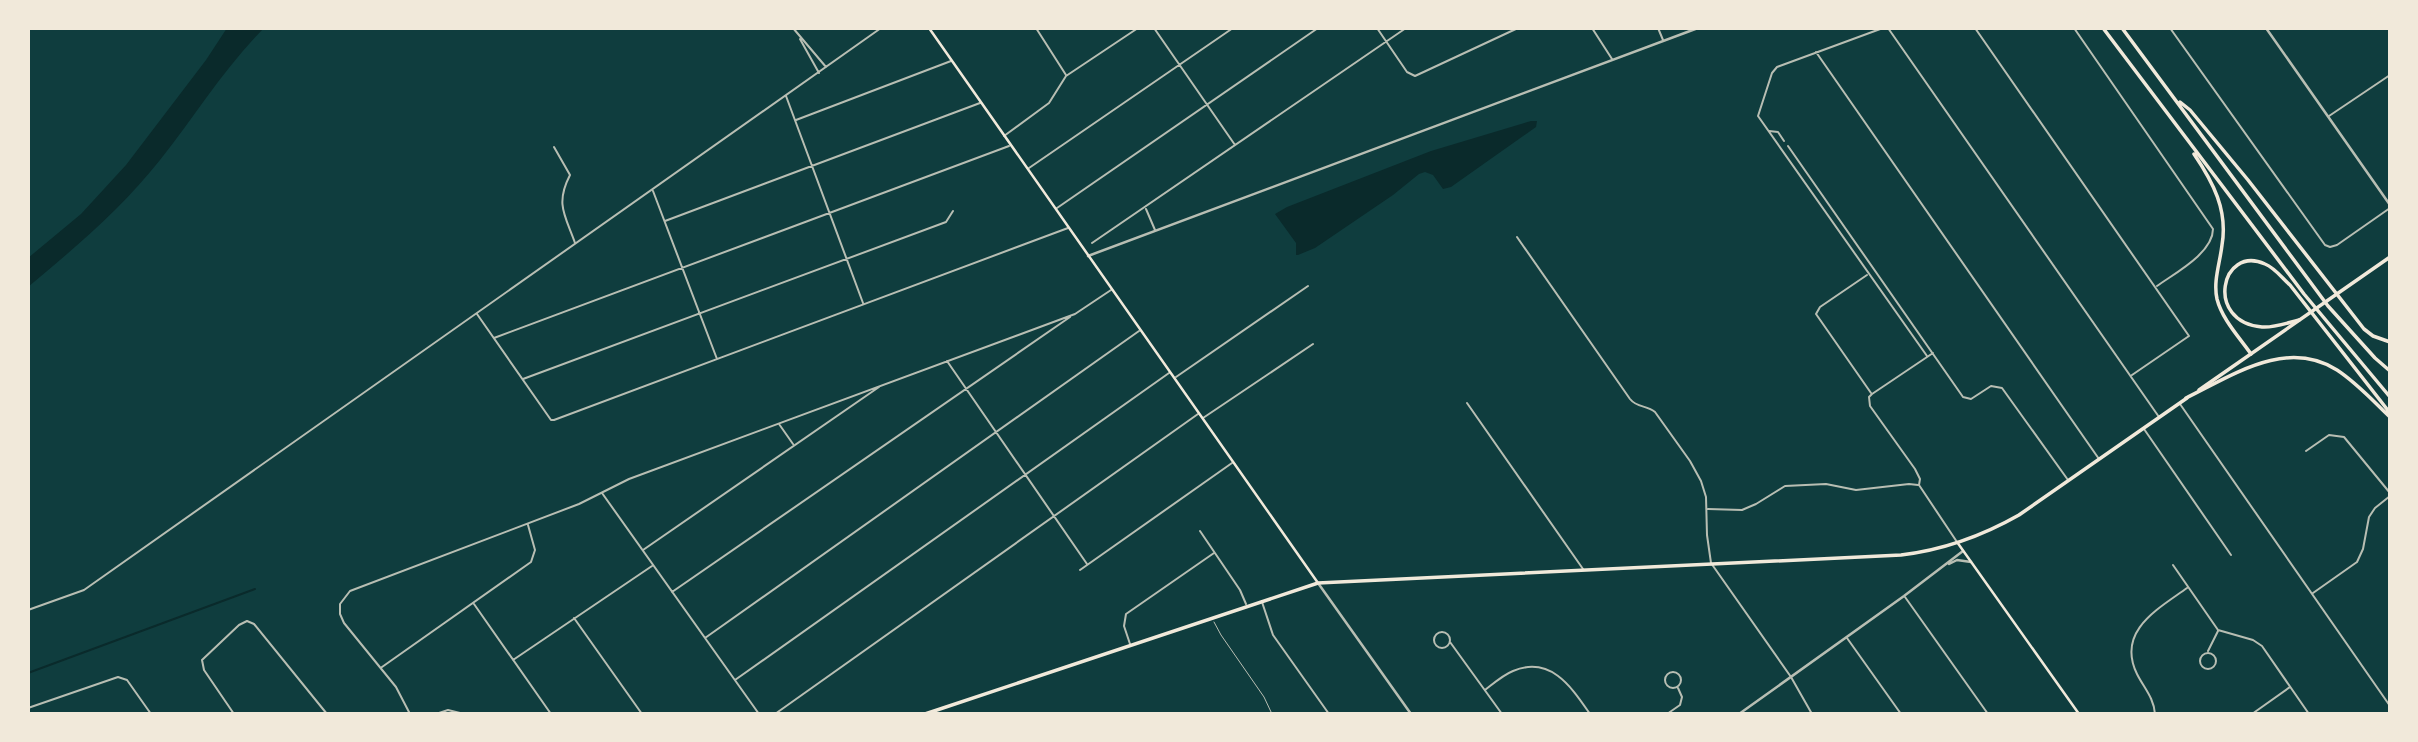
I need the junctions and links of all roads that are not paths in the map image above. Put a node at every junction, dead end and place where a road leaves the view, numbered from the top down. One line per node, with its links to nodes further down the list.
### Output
1 (793, 28): 23 (street)
2 (881, 28): 30 (street)
3 (929, 28): 28 (main road)
4 (1036, 28): 33 (street)
5 (1138, 28): 33 (street)
6 (1154, 28): 29 (street)
7 (1233, 28): 29 (street)
8 (1318, 28): 37 (street)
9 (1377, 28): 24 (street)
10 (1406, 28): 24 (street)
11 (1518, 28): 24 (street)
12 (1592, 28): 27 (street)
13 (1658, 28): 25 (street)
14 (1698, 28): 25 (street)
15 (1884, 28): 26 (street)
16 (1888, 28): 88 (street)
17 (1975, 28): 70 (street)
18 (2074, 28): 70 (street)
19 (2103, 28): 40 (main road)
20 (2122, 28): 35 (main road)
21 (2170, 28): 51 (street)
22 (2266, 28): 38 (street)
23 (798, 35): 30 (street); 31 (street)
24 (1386, 41): 46 (street)
25 (1663, 41): 27 (street)
26 (1816, 52): 41 (street); 107 (street)
27 (1613, 60): 58 (street)
28 (952, 61): 36 (main road); 39 (street)
29 (1180, 65): 37 (street); 49 (street)
30 (827, 68): 31 (street)
31 (820, 73): 34 (street)
32 (2390, 75): 38 (street)
33 (1066, 76): 42 (street)
34 (786, 96): 39 (street); 50 (street)
35 (2176, 99): 79 (main road); 87 (main road)
36 (981, 103): 42 (main road); 48 (street)
37 (1207, 105): 46 (street); 53 (street)
38 (2328, 117): 51 (street)
39 (795, 121): 48 (street)
40 (2174, 123): 66 (main road); 82 (main road)
41 (1769, 132): 43 (street); 67 (street)
42 (1004, 136): 44 (main road)
43 (1784, 141)
44 (1010, 145): 49 (main road); 55 (street)
45 (554, 146): 61 (street)
46 (1236, 146): 52 (street)
47 (1788, 146): 81 (street)
48 (813, 166): 55 (street); 56 (street)
49 (1027, 169): 53 (main road)
50 (653, 190): 56 (street); 61 (street)
51 (2390, 206)
52 (1146, 208): 58 (street); 60 (street)
53 (1055, 209): 57 (main road)
54 (953, 211): 64 (street)
55 (830, 212): 64 (street); 65 (street)
56 (665, 221): 65 (street)
57 (1068, 228): 62 (main road); 72 (street)
58 (1156, 231): 62 (street)
59 (1517, 237): 114 (street)
60 (1093, 243)
61 (576, 244): 74 (street)
62 (1088, 256): 71 (main road)
63 (2390, 257): 76 (main road)
64 (847, 258): 72 (street); 73 (street)
65 (682, 267): 73 (street); 78 (street)
66 (2288, 272): 68 (main road); 94 (main road)
67 (1868, 274): 83 (street); 93 (street)
68 (2290, 285): 76 (main road); 99 (main road)
69 (1308, 286): 89 (street)
70 (2155, 287): 88 (street)
71 (1112, 290): 75 (street); 77 (main road)
72 (864, 304): 84 (street)
73 (699, 313): 84 (street); 90 (street)
74 (476, 314): 78 (street); 139 (street)
75 (1075, 314): 85 (street); 92 (street)
76 (2300, 320): 82 (main road)
77 (1140, 330): 86 (main road); 104 (street)
78 (494, 338): 90 (street)
79 (2390, 342)
80 (1312, 344): 101 (street)
81 (1933, 352): 83 (street); 110 (street)
82 (2251, 354): 95 (main road)
83 (1927, 356): 93 (street)
84 (717, 360): 90 (street)
85 (947, 360): 91 (street); 92 (street)
86 (1170, 372): 89 (main road); 109 (street)
87 (2390, 372)
88 (2130, 375): 100 (street)
89 (1174, 378): 98 (main road)
90 (523, 379)
91 (883, 384): 102 (street); 105 (street)
92 (965, 388): 104 (street); 133 (street)
93 (1872, 394): 111 (street)
94 (2390, 397)
95 (2186, 398): 97 (main road); 99 (main road)
96 (1468, 403): 130 (street)
97 (2180, 403): 100 (main road); 134 (street)
98 (1199, 413): 101 (main road); 115 (street)
99 (2390, 415)
100 (2159, 417): 103 (main road)
101 (1202, 418): 108 (main road)
102 (779, 424): 105 (street); 112 (street)
103 (2144, 428): 107 (main road); 122 (street)
104 (995, 432): 109 (street); 144 (street)
105 (794, 445): 119 (street)
106 (2306, 452): 113 (street)
107 (2099, 459): 110 (main road)
108 (1233, 462): 124 (street); 131 (main road)
109 (1024, 474): 115 (street); 151 (street)
110 (2069, 481): 118 (main road)
111 (1919, 485): 114 (street); 118 (street)
112 (601, 492): 116 (street); 119 (street)
113 (2390, 495): 134 (street)
114 (1707, 509): 125 (street)
115 (1054, 517): 124 (street); 167 (street)
116 (527, 523): 137 (street); 149 (street)
117 (1200, 531): 121 (street)
118 (1957, 542): 120 (main road); 125 (main road)
119 (643, 550): 126 (street)
120 (1963, 551): 123 (main road); 128 (street)
121 (1214, 553): 138 (street); 146 (street)
122 (2231, 555)
123 (1971, 562): 128 (street); 179 (main road)
124 (1087, 564): 129 (street)
125 (1711, 564): 130 (main road); 150 (street)
126 (653, 565): 133 (street); 140 (street)
127 (2173, 565): 132 (street)
128 (1946, 566): 135 (street)
129 (1080, 570)
130 (1584, 570): 131 (main road)
131 (1318, 583): 136 (main road); 171 (street)
132 (2189, 587): 142 (street); 180 (street)
133 (672, 592): 144 (street)
134 (2312, 594): 155 (street)
135 (1904, 596): 143 (street); 178 (street)
136 (1261, 601): 138 (main road); 170 (street)
137 (474, 604): 148 (street); 149 (street)
138 (1246, 606): 141 (main road)
139 (28, 610)
140 (574, 617): 148 (street); 165 (street)
141 (1212, 618): 146 (main road); 169 (lane)
142 (2218, 630): 147 (street); 153 (street)
143 (1847, 637): 150 (street); 177 (street)
144 (705, 638): 151 (street)
145 (1450, 642): 145 (street); 154 (street)
146 (1131, 645): 157 (main road)
147 (2207, 652): 147 (street)
148 (513, 660): 164 (street)
149 (381, 667): 161 (street)
150 (1791, 677): 175 (street); 176 (street)
151 (736, 680): 166 (street)
152 (1677, 687): 152 (street); 174 (street)
153 (2290, 687): 181 (street); 182 (street)
154 (1485, 690): 172 (street); 173 (street)
155 (2390, 706)
156 (28, 708): 158 (street)
157 (934, 713): 168 (main road)
158 (151, 714)
159 (234, 714): 160 (street)
160 (327, 714)
161 (410, 714)
162 (436, 714): 163 (street)
163 (464, 714)
164 (551, 714)
165 (642, 714)
166 (759, 714)
167 (775, 714)
168 (925, 714)
169 (1272, 714)
170 (1329, 714)
171 (1410, 714)
172 (1502, 714)
173 (1590, 714)
174 (1667, 714)
175 (1739, 714)
176 (1812, 714)
177 (1901, 714)
178 (1988, 714)
179 (2079, 714)
180 (2155, 714)
181 (2252, 714)
182 (2309, 714)

